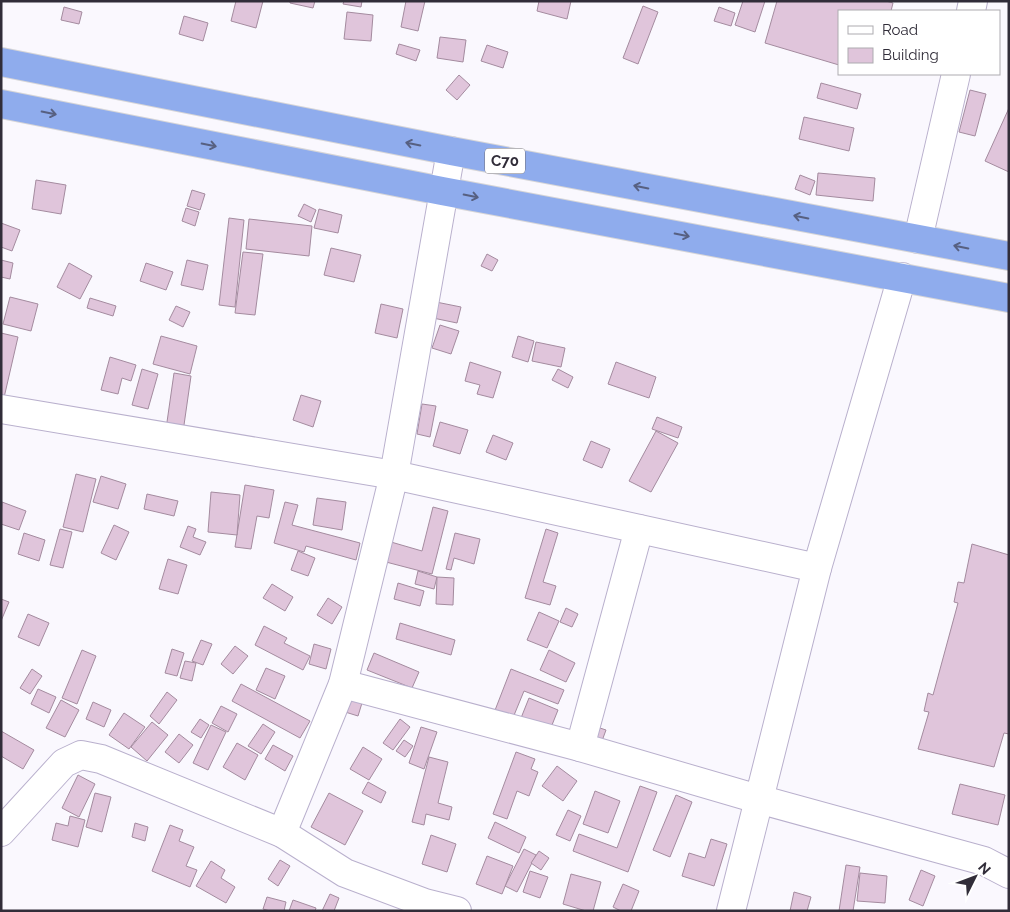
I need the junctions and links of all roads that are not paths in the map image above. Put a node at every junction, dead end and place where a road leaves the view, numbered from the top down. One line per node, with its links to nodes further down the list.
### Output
1 (1, 62): 4 (highway, C70, one-way to 1)
2 (956, 75): 6 (street)
3 (1, 104): 5 (highway, one-way to 5)
4 (451, 151): 5 (street); 6 (highway, C70, one-way to 4)
5 (442, 191): 8 (highway, one-way to 8); 11 (street)
6 (918, 238): 7 (highway, C70, one-way to 6)
7 (1009, 256)
8 (902, 277): 9 (highway); 13 (street)
9 (1009, 298)
10 (1, 409): 11 (street)
11 (394, 475): 12 (street); 14 (street)
12 (639, 529): 13 (street); 15 (street)
13 (817, 568): 16 (street)
14 (343, 684): 15 (street); 18 (street)
15 (580, 747): 16 (street)
16 (758, 799): 19 (street); 21 (street)
17 (1, 832): 18 (street)
18 (282, 833): 20 (street)
19 (1009, 874)
20 (457, 911)
21 (731, 911)

